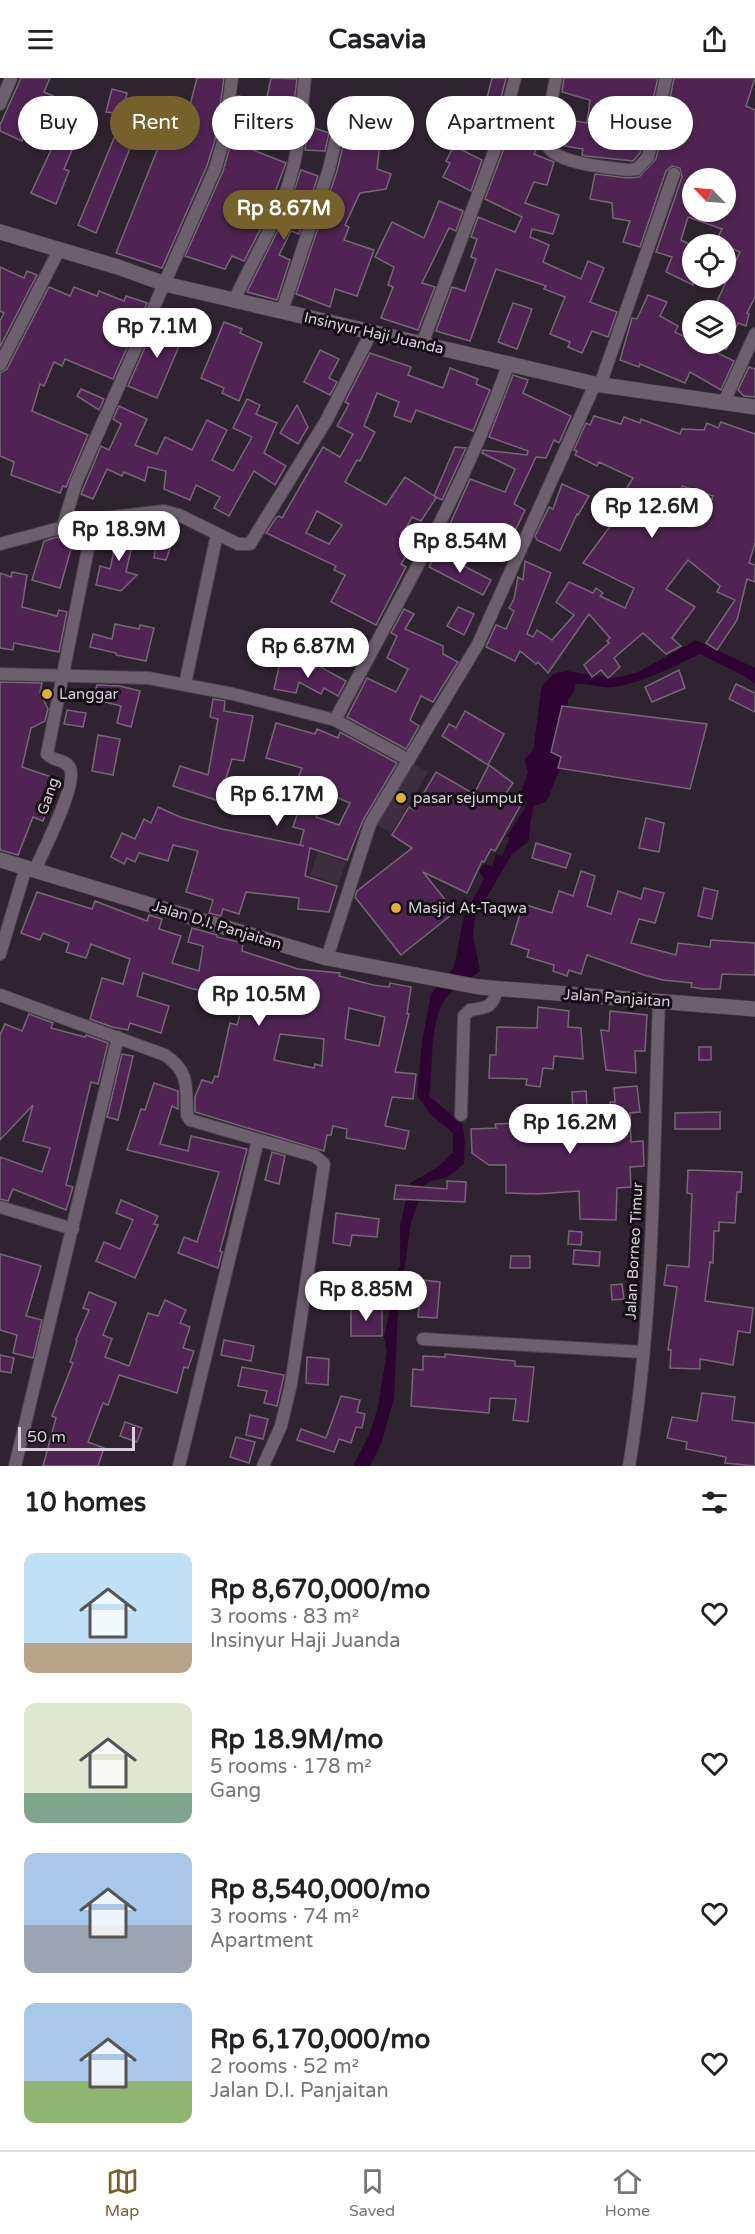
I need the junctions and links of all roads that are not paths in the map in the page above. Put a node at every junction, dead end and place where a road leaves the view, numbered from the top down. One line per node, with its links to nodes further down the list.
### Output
1 (11, 78): 7 (street)
2 (232, 78): 12 (street)
3 (306, 78): 13 (street)
4 (515, 78): 17 (street)
5 (556, 78): 6 (street)
6 (666, 78)
7 (0, 104)
8 (333, 150): 14 (street)
9 (674, 174): 20 (street)
10 (0, 232): 11 (street, Insinyur Haji Juanda)
11 (59, 250): 12 (street, Insinyur Haji Juanda); 18 (street)
12 (165, 284): 13 (street, Insinyur Haji Juanda); 24 (street)
13 (234, 301): 14 (street, Insinyur Haji Juanda)
14 (282, 311): 15 (street, Insinyur Haji Juanda)
15 (371, 333): 17 (street, Insinyur Haji Juanda); 25 (street)
16 (755, 334): 21 (street)
17 (422, 344): 19 (street, Insinyur Haji Juanda)
18 (0, 365)
19 (508, 365): 20 (street, Insinyur Haji Juanda); 30 (street)
20 (598, 384): 21 (street, Insinyur Haji Juanda); 31 (street)
21 (724, 402): 22 (street, Insinyur Haji Juanda)
22 (755, 407)
23 (94, 519): 24 (street); 25 (street); 28 (street)
24 (63, 526): 26 (street)
25 (217, 534): 29 (street)
26 (0, 544)
27 (0, 674): 28 (street)
28 (62, 674): 29 (street); 33 (street, Gang)
29 (184, 684): 30 (street)
30 (334, 720): 31 (street)
31 (409, 760): 35 (street)
32 (0, 860): 33 (street, Jalan D.I. Panjaitan)
33 (31, 869): 34 (street); 35 (street, Jalan D.I. Panjaitan)
34 (0, 954)
35 (327, 958): 36 (street, Jalan D.I. Panjaitan)
36 (478, 987): 37 (street, Jalan Panjaitan)
37 (497, 988): 39 (street, Jalan Panjaitan); 42 (street)
38 (0, 995): 41 (street)
39 (659, 1001): 40 (street, Jalan Panjaitan); 47 (street, Jalan Borneo Timur)
40 (755, 1009)
41 (118, 1037): 43 (street); 45 (street)
42 (461, 1114)
43 (258, 1140): 49 (street); 50 (street)
44 (0, 1207): 45 (street)
45 (73, 1229): 48 (street)
46 (423, 1339): 47 (street)
47 (643, 1352): 51 (street, Jalan Borneo Timur)
48 (15, 1466)
49 (179, 1466)
50 (263, 1466)
51 (629, 1466)

